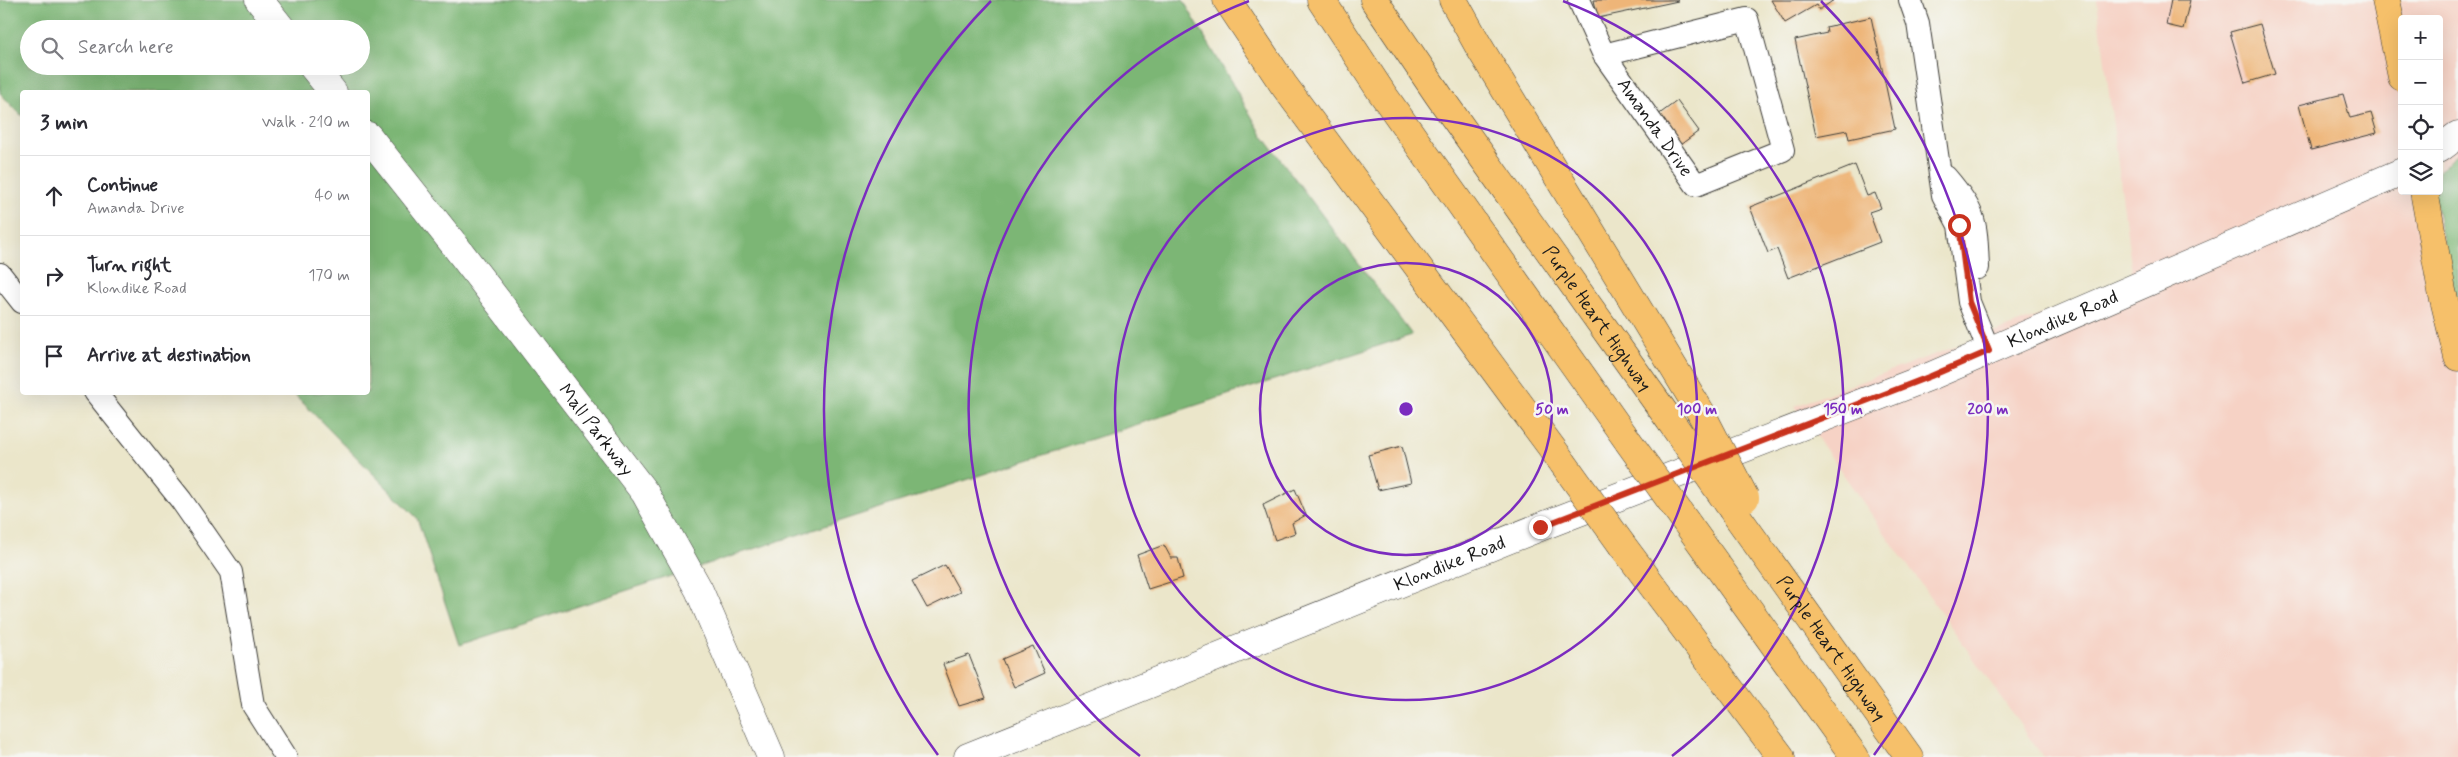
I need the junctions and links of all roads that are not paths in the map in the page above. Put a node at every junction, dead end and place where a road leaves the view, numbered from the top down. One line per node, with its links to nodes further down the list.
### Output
1 (259, 0): 9 (street)
2 (1227, 0): 28 (main road, bridge)
3 (1321, 0): 29 (main road, bridge)
4 (1374, 0): 24 (main road, Purple Heart Highway, bridge)
5 (1453, 0): 24 (main road, bridge)
6 (1578, 0): 10 (street, Amanda Drive)
7 (1910, 0): 21 (street)
8 (2386, 0): 11 (main road)
9 (275, 20)
10 (1604, 56): 10 (street, Amanda Drive)
11 (2398, 60)
12 (319, 75): 13 (street)
13 (331, 90)
14 (2458, 135): 16 (street)
15 (370, 139): 26 (street, Mall Parkway)
16 (2443, 146)
17 (2398, 174): 21 (street, Klondike Road)
18 (2425, 195): 22 (main road)
19 (0, 274): 20 (street)
20 (20, 299)
21 (1997, 348): 27 (street, Klondike Road)
22 (2458, 357)
23 (97, 395): 25 (street)
24 (1738, 503): 30 (main road, Purple Heart Highway)
25 (286, 757)
26 (771, 757)
27 (968, 757)
28 (1781, 757)
29 (1855, 757)
30 (1909, 757)

